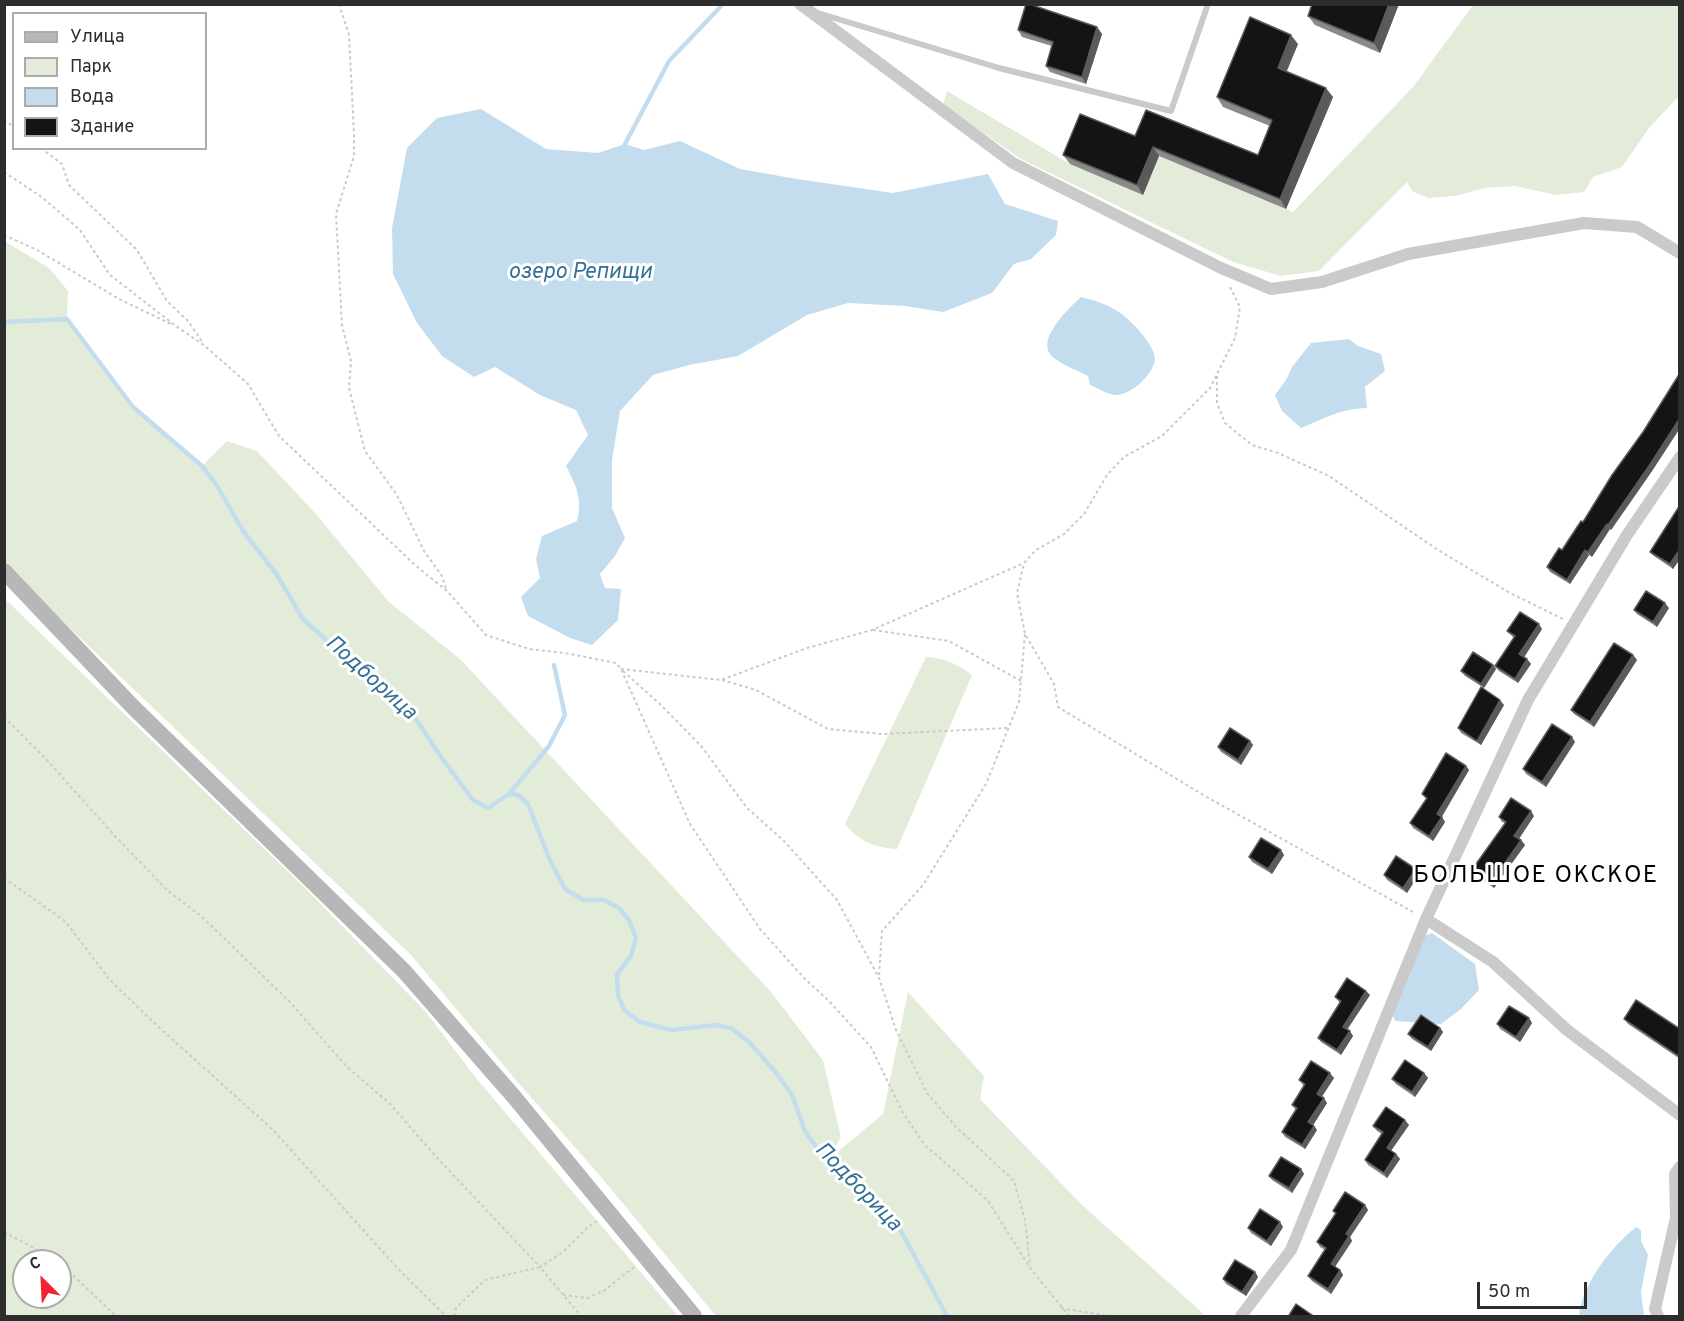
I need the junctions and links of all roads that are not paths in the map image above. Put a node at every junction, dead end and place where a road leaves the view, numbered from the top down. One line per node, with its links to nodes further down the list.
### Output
1 (1208, 4): 2 (lane)
2 (803, 7): 3 (street)
3 (1680, 253)
4 (1680, 458): 6 (street)
5 (4, 571): 9 (main road)
6 (1426, 919): 7 (street); 10 (street)
7 (1680, 1115)
8 (1680, 1167): 11 (street)
9 (694, 1317)
10 (1241, 1317)
11 (1658, 1317)

